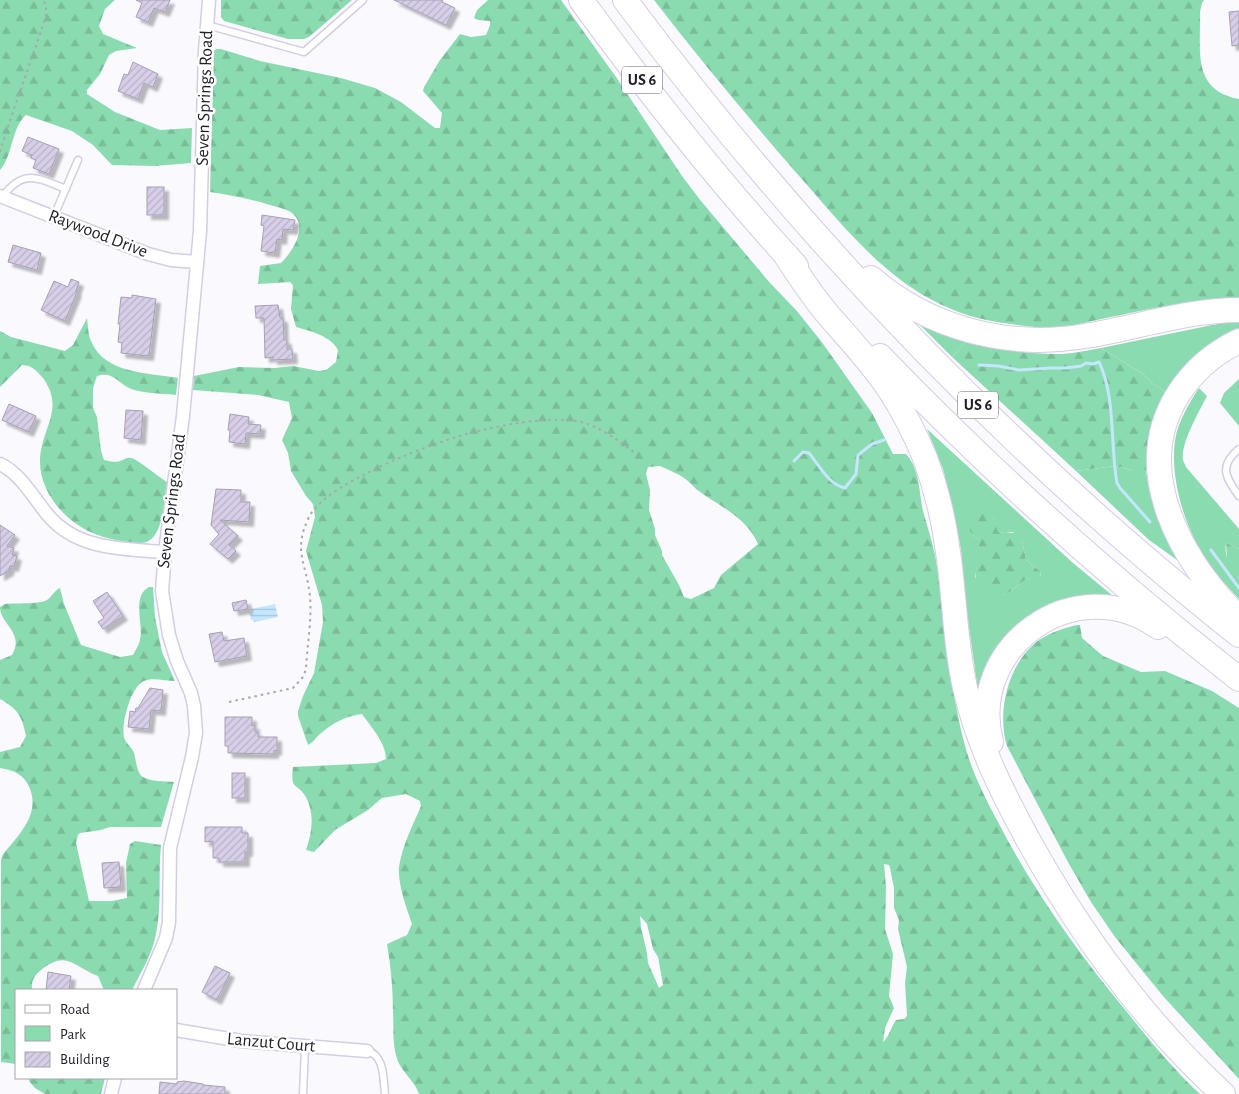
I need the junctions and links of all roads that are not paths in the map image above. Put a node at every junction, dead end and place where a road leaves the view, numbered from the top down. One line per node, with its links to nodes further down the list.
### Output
1 (209, 0): 5 (street, Seven Springs Road)
2 (363, 0): 5 (lane)
3 (581, 0): 11 (highway, US 6)
4 (625, 0): 6 (highway, US 6)
5 (207, 24): 12 (street, Seven Springs Road)
6 (742, 150): 13 (highway); 20 (highway, US 6)
7 (78, 160): 8 (lane)
8 (66, 189): 9 (lane); 10 (lane)
9 (1, 196): 10 (street, Raywood Drive)
10 (54, 216): 12 (street, Raywood Drive)
11 (785, 254): 21 (highway, US 6); 31 (highway)
12 (197, 262): 18 (street, Seven Springs Road)
13 (1239, 310)
14 (1239, 341): 19 (highway)
15 (1239, 449): 17 (lane)
16 (0, 464): 18 (street)
17 (1239, 496)
18 (165, 552): 23 (street, Seven Springs Road)
19 (1239, 618)
20 (1239, 635)
21 (1239, 679)
22 (1239, 685): 32 (highway)
23 (144, 989)
24 (178, 1030): 25 (street, Lanzut Court)
25 (305, 1047): 26 (street, Lanzut Court); 29 (lane)
26 (367, 1051): 30 (lane)
27 (115, 1079): 28 (street)
28 (111, 1094)
29 (303, 1094)
30 (385, 1094)
31 (1223, 1094)
32 (1235, 1094)

